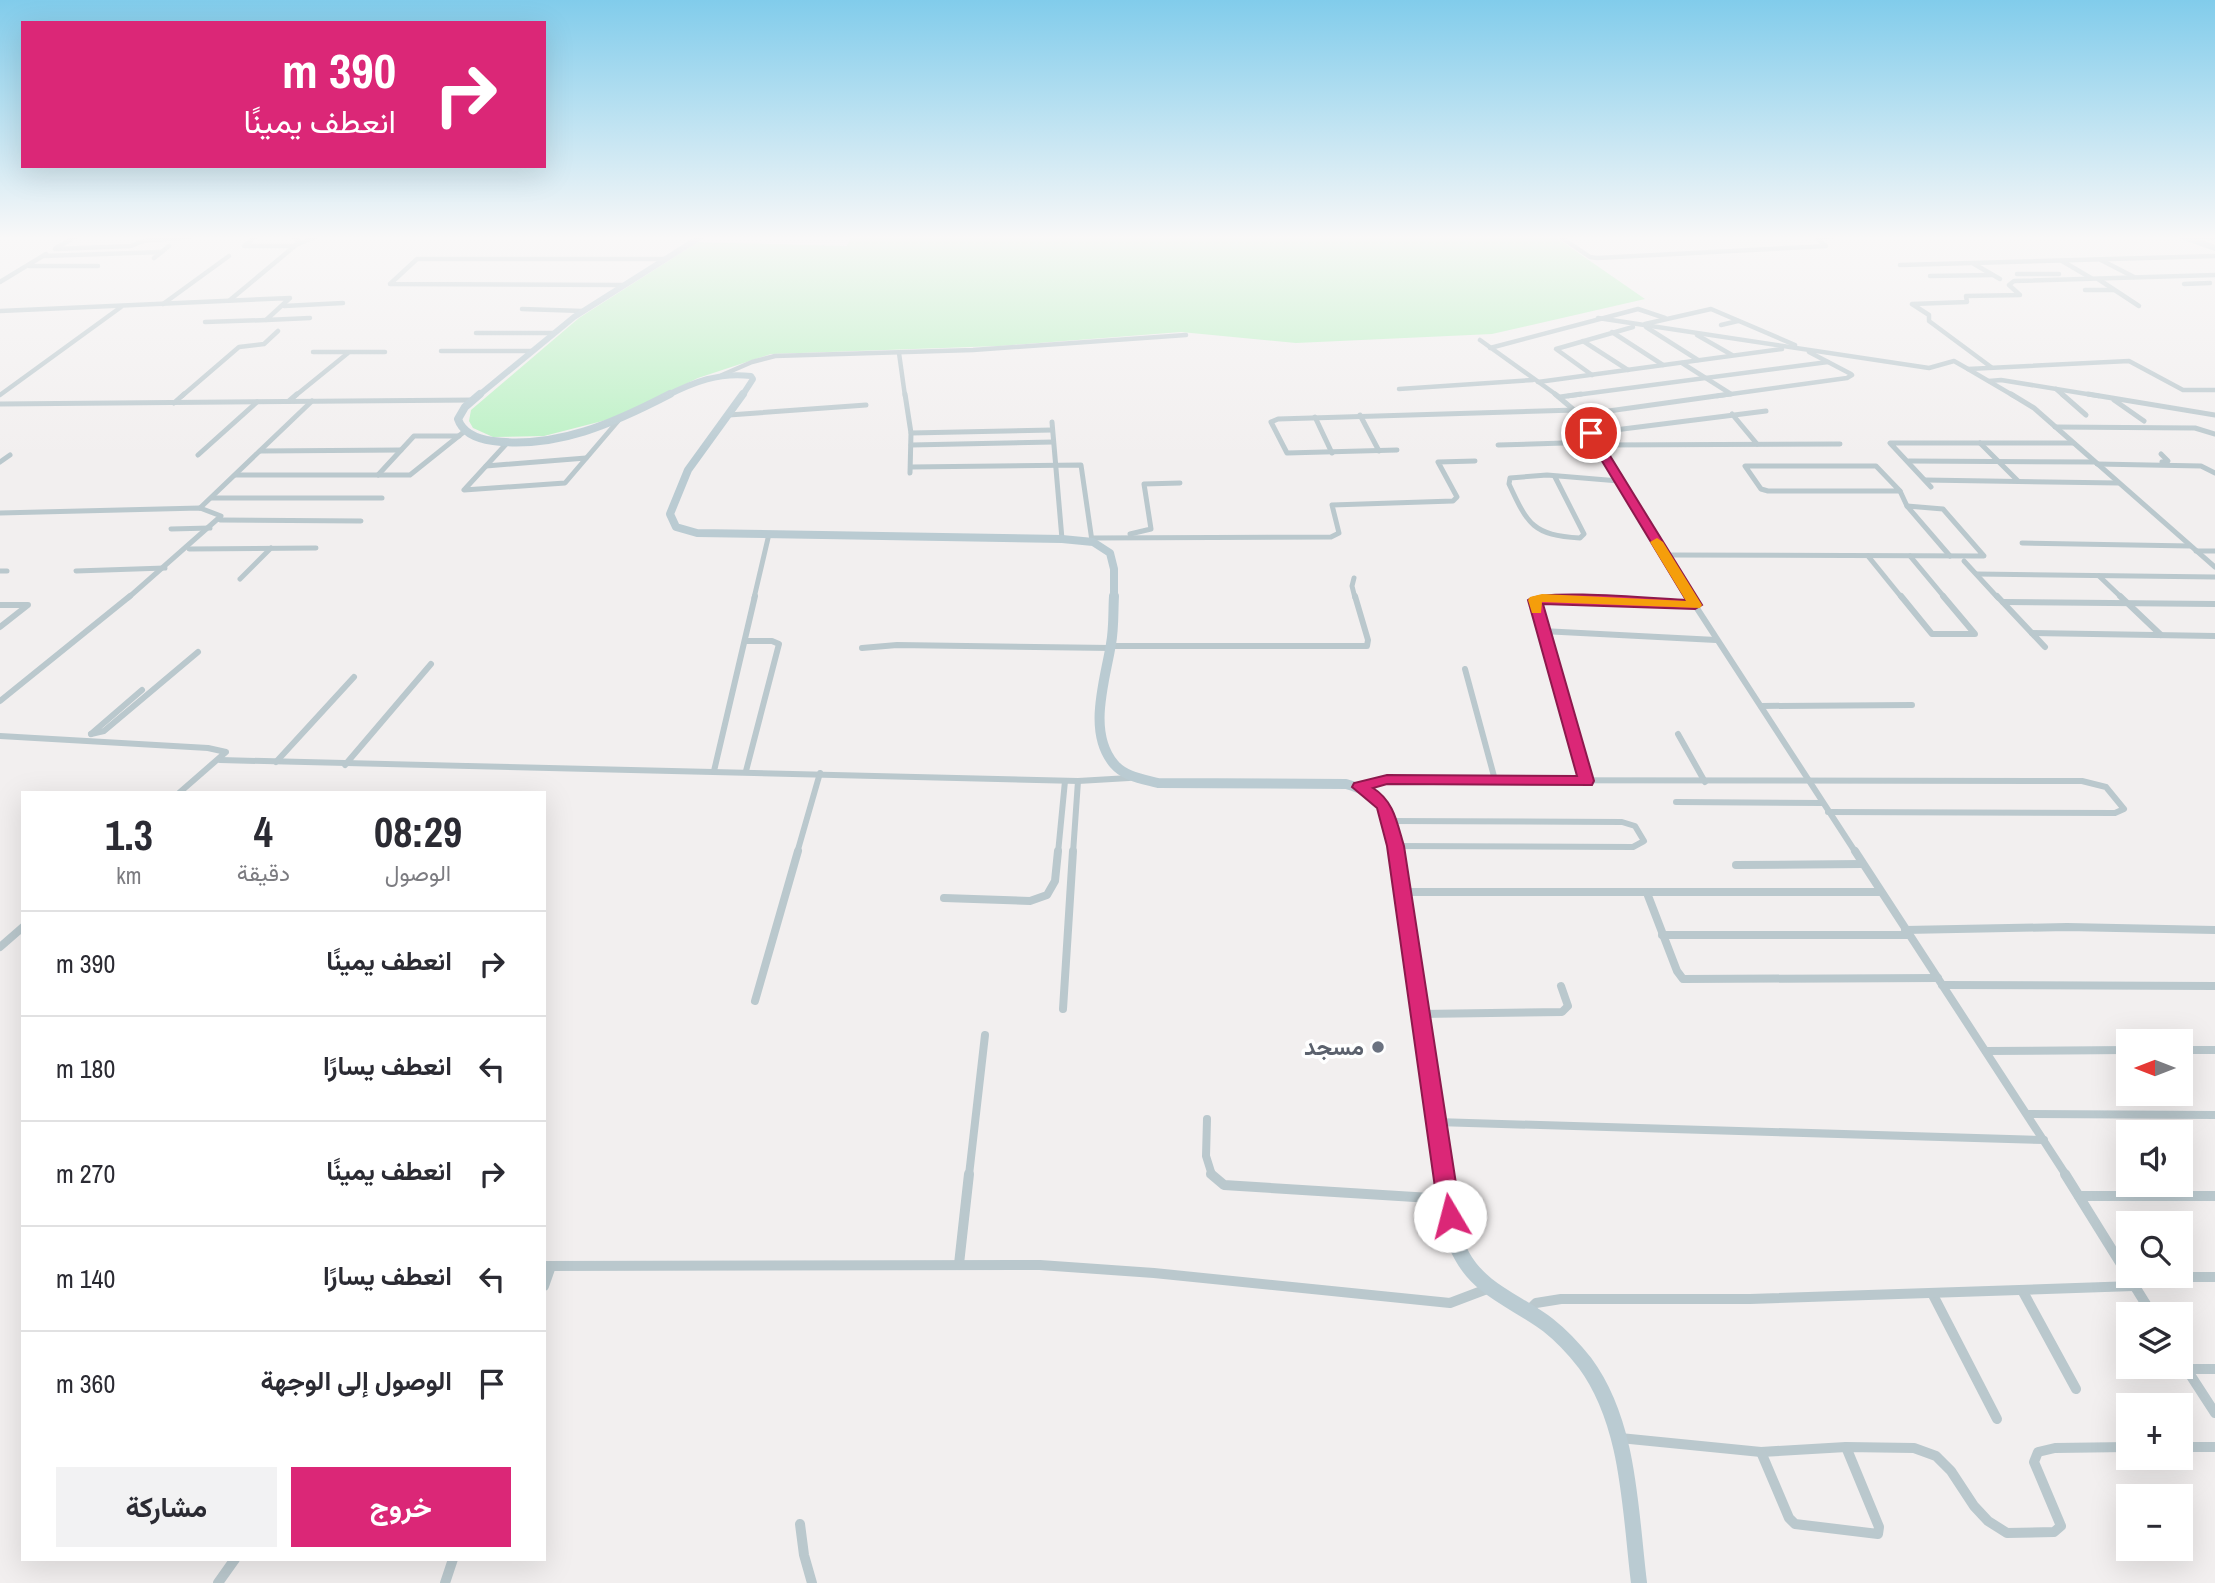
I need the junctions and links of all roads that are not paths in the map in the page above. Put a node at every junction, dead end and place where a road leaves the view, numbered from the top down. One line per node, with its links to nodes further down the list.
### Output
1 (34, 310): 10 (street)
2 (117, 310): 54 (street)
3 (279, 310): 15 (street)
4 (549, 310): 11 (street)
5 (1636, 310): 13 (street)
6 (1642, 310): 14 (street)
7 (1707, 310): 14 (street)
8 (1713, 310): 16 (street)
9 (1921, 310): 43 (street)
10 (0, 311)
11 (583, 311): 24 (main road)
12 (310, 318): 15 (street)
13 (1598, 318): 19 (street); 29 (street)
14 (1666, 319): 19 (street)
15 (266, 320): 17 (street)
16 (1739, 321): 18 (street); 31 (street)
17 (205, 322)
18 (1721, 325)
19 (1638, 326): 20 (street); 22 (street)
20 (1644, 326): 25 (street); 39 (street)
21 (278, 331): 62 (street)
22 (1612, 332): 28 (street); 42 (street)
23 (476, 333): 24 (street)
24 (554, 333): 33 (main road)
25 (1695, 333): 30 (street); 38 (street)
26 (1186, 335): 37 (street)
27 (1480, 341): 29 (street)
28 (1583, 341): 45 (street); 47 (street)
29 (1490, 348): 49 (street)
30 (1793, 348): 31 (street); 38 (street)
31 (1804, 349): 40 (street); 44 (street)
32 (441, 351): 33 (street)
33 (532, 351): 58 (main road)
34 (313, 352): 36 (street)
35 (385, 352): 36 (street)
36 (348, 353): 60 (street)
37 (899, 353): 46 (street); 78 (street)
38 (1733, 356): 39 (street)
39 (1698, 360): 41 (street)
40 (1828, 362): 48 (street); 55 (street)
41 (1682, 363): 42 (street); 48 (street)
42 (1663, 366): 45 (street)
43 (1992, 368): 44 (street); 53 (street)
44 (1968, 369): 50 (street)
45 (1629, 370): 47 (street)
46 (722, 375): 67 (main road); 73 (main road)
47 (1592, 375): 49 (street)
48 (1706, 378): 55 (street); 56 (street)
49 (1535, 381): 51 (street); 56 (street)
50 (1989, 381): 52 (street); 76 (street)
51 (1399, 389)
52 (2056, 389): 57 (street); 70 (street)
53 (2215, 390)
54 (0, 394)
55 (1732, 394): 66 (street)
56 (1559, 397): 66 (street)
57 (2111, 398): 71 (street); 74 (street)
58 (474, 400): 61 (street); 80 (main road)
59 (257, 401): 60 (street); 62 (street); 98 (street)
60 (289, 401): 61 (street)
61 (312, 401): 93 (street)
62 (173, 403): 63 (street)
63 (0, 404)
64 (866, 405): 67 (street)
65 (1766, 411): 69 (street)
66 (1578, 413): 68 (street); 79 (street)
67 (729, 415): 127 (main road)
68 (1360, 415): 72 (street); 94 (street)
69 (1732, 415): 79 (street); 87 (street)
70 (2086, 415)
71 (2215, 415)
72 (1315, 417): 95 (street); 95 (street)
73 (618, 421): 82 (main road); 99 (street)
74 (2144, 421)
75 (1052, 422): 77 (street)
76 (2054, 427): 81 (street); 86 (street)
77 (1052, 430): 78 (street); 83 (street)
78 (911, 433): 89 (street)
79 (1591, 433): 84 (street)
80 (463, 434): 82 (main road); 91 (street); 109 (street)
81 (2215, 434)
82 (508, 442): 106 (street)
83 (1053, 442): 89 (street); 105 (street)
84 (1597, 443): 87 (street); 90 (street); 112 (street)
85 (1980, 443): 86 (street); 101 (street); 103 (street)
86 (2073, 443): 104 (street)
87 (1757, 444): 88 (street)
88 (1840, 444)
89 (912, 445): 105 (street)
90 (1498, 445)
91 (401, 450): 93 (street); 109 (street)
92 (1397, 450): 94 (street)
93 (260, 451): 108 (street)
94 (1379, 451): 95 (street)
95 (1332, 453)
96 (10, 454): 102 (street)
97 (2161, 454): 104 (street)
98 (198, 455)
99 (586, 458): 106 (street); 106 (street)
100 (1475, 460): 128 (street)
101 (1909, 461): 103 (street); 111 (street)
102 (0, 462)
103 (1999, 462): 104 (street); 113 (street)
104 (2095, 462): 107 (street); 114 (street)
105 (1054, 464): 129 (street); 130 (street)
106 (485, 466)
107 (2215, 473)
108 (235, 475): 109 (street); 118 (street)
109 (378, 475)
110 (1555, 477): 110 (street); 112 (street)
111 (1925, 480): 113 (street); 116 (street)
112 (1619, 481): 138 (street)
113 (2018, 481): 114 (street)
114 (2118, 482): 132 (street)
115 (1180, 483): 128 (street)
116 (1931, 487)
117 (1900, 491): 117 (street); 120 (street)
118 (212, 498): 119 (street); 121 (street)
119 (382, 498)
120 (1907, 506): 141 (street); 141 (street)
121 (200, 508): 122 (street); 123 (street)
122 (0, 513)
123 (220, 520): 124 (street); 125 (street)
124 (361, 521)
125 (210, 528): 126 (street); 135 (street)
126 (171, 529)
127 (769, 534): 129 (main road); 162 (street)
128 (1112, 538): 130 (street); 130 (street)
129 (1062, 539): 130 (main road)
130 (1095, 542): 163 (main road)
131 (2022, 543): 132 (street)
132 (2190, 546): 136 (street)
133 (272, 548): 134 (street); 135 (street); 150 (street)
134 (316, 548)
135 (189, 549): 144 (street)
136 (2196, 551): 137 (street); 143 (street)
137 (2215, 551)
138 (1665, 555): 139 (street); 155 (street)
139 (1868, 556): 140 (street); 140 (street)
140 (1910, 556): 141 (street)
141 (1950, 556)
142 (1964, 561): 146 (street)
143 (2215, 567)
144 (165, 568): 145 (street); 171 (street)
145 (76, 570)
146 (1977, 574): 147 (street); 151 (street)
147 (2098, 575): 148 (street); 152 (street)
148 (2215, 577)
149 (1354, 578): 163 (street)
150 (240, 579)
151 (2003, 602): 152 (street); 158 (street)
152 (2127, 603): 153 (street); 159 (street)
153 (2215, 604)
154 (0, 605): 156 (street)
155 (1695, 605): 157 (street); 161 (street)
156 (0, 627)
157 (1542, 631): 161 (street); 188 (street)
158 (2032, 633): 159 (street); 164 (street)
159 (2161, 635): 160 (street)
160 (2215, 636)
161 (1716, 639): 173 (street)
162 (745, 641): 181 (street); 182 (street)
163 (1111, 647): 165 (street); 184 (main road)
164 (2045, 647)
165 (862, 648)
166 (198, 652): 174 (street)
167 (431, 664): 180 (street)
168 (1465, 669): 185 (street)
169 (354, 677): 179 (street)
170 (142, 690): 174 (street)
171 (0, 701)
172 (1912, 705): 173 (street)
173 (1760, 706): 189 (street)
174 (92, 734): 177 (street)
175 (1678, 734): 190 (street)
176 (0, 736): 177 (street)
177 (83, 741): 178 (street)
178 (220, 760): 179 (street); 192 (street)
179 (276, 762): 180 (street)
180 (345, 765): 181 (street)
181 (713, 771): 182 (street)
182 (746, 771): 183 (street)
183 (820, 773): 186 (street); 212 (street)
184 (1129, 778): 187 (street); 191 (main road)
185 (1495, 780): 188 (street); 191 (street)
186 (1065, 781): 187 (street); 203 (street)
187 (1078, 781): 213 (street)
188 (1586, 781): 190 (street)
189 (1807, 781): 190 (street); 194 (street); 195 (street)
190 (1706, 782)
191 (1360, 787): 196 (main road)
192 (182, 791)
193 (1676, 802): 194 (street)
194 (1822, 803): 195 (street)
195 (1828, 812): 199 (street)
196 (1390, 821): 197 (main road); 197 (street)
197 (1396, 846): 200 (main road)
198 (1736, 864): 199 (street)
199 (1862, 864): 201 (street)
200 (1403, 892): 202 (street); 214 (main road)
201 (1880, 892): 202 (street); 206 (street)
202 (1647, 893): 207 (street)
203 (944, 898)
204 (21, 930): 208 (street)
205 (2215, 930): 206 (street)
206 (1907, 932): 207 (street); 209 (street)
207 (1662, 935): 209 (street)
208 (0, 947)
209 (1940, 982): 211 (street); 219 (street)
210 (1561, 986): 214 (street)
211 (2215, 986)
212 (755, 1001)
213 (1063, 1009)
214 (1420, 1014): 223 (main road)
215 (985, 1035): 229 (street)
216 (2116, 1050): 219 (street)
217 (2193, 1050): 218 (street)
218 (2215, 1050)
219 (1986, 1051): 220 (street)
220 (2028, 1114): 221 (street); 224 (street)
221 (2215, 1115)
222 (1207, 1119): 227 (street)
223 (1436, 1122): 224 (street); 227 (main road)
224 (2044, 1140): 225 (street)
225 (2079, 1196): 226 (street); 228 (street)
226 (2215, 1196)
227 (1447, 1199): 234 (main road)
228 (2116, 1257)
229 (960, 1264): 230 (street); 234 (street)
230 (547, 1266)
231 (2215, 1278): 232 (street)
232 (2193, 1279)
233 (2116, 1283): 235 (street)
234 (1487, 1289): 237 (main road)
235 (2022, 1290): 236 (street); 241 (street)
236 (1932, 1293): 237 (street); 243 (street)
237 (1527, 1312): 244 (main road)
238 (2193, 1365): 239 (street)
239 (2215, 1369)
240 (2193, 1378): 242 (street)
241 (2076, 1389)
242 (2215, 1413)
243 (1997, 1419)
244 (1620, 1438): 249 (street); 256 (main road)
245 (1846, 1447): 246 (street); 249 (street); 249 (street)
246 (2116, 1447)
247 (2193, 1447): 248 (street)
248 (2215, 1447)
249 (1761, 1452)
250 (800, 1524): 255 (street)
251 (234, 1561): 253 (street)
252 (452, 1561): 254 (street)
253 (218, 1583)
254 (445, 1583)
255 (812, 1583)
256 (1639, 1583)

